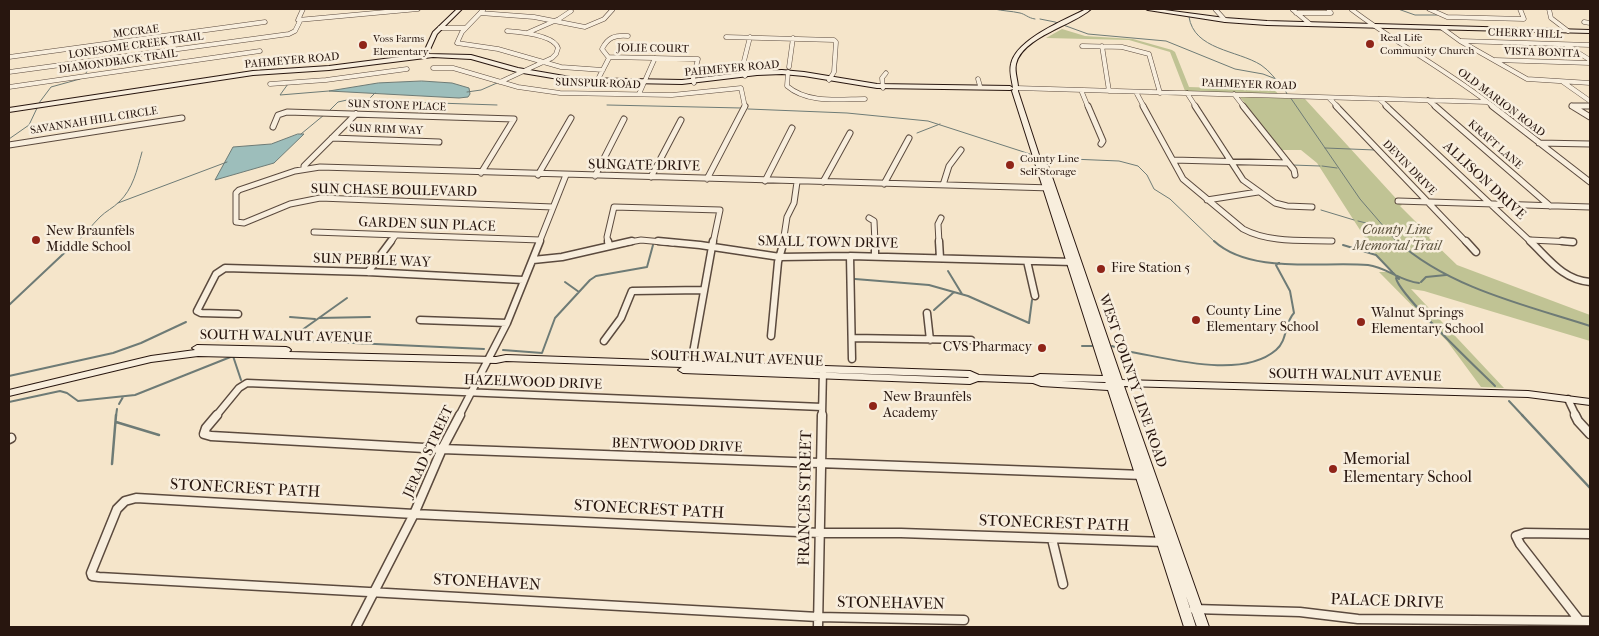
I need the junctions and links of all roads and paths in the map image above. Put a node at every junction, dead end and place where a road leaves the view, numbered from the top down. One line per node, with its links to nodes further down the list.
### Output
1 (303, 9): 24 (street)
2 (357, 9): 21 (street)
3 (404, 9): 4 (street); 21 (street)
4 (418, 9)
5 (460, 9): 31 (street)
6 (484, 9): 19 (street)
7 (613, 9): 25 (street)
8 (1090, 9): 81 (street, WEST COUNTY LINE ROAD)
9 (1148, 9): 23 (street)
10 (1215, 9): 23 (street)
11 (1292, 9): 20 (street)
12 (1328, 9): 20 (street)
13 (1351, 9): 30 (street, OLD MARION ROAD)
14 (1429, 9): 15 (street)
15 (1520, 9)
16 (1549, 9): 35 (street)
17 (570, 11): 25 (street)
18 (524, 12): 22 (street)
19 (480, 13): 22 (street); 32 (street)
20 (1296, 13): 29 (street)
21 (354, 15): 24 (street)
22 (520, 15): 25 (street)
23 (1225, 20): 29 (street)
24 (300, 21): 56 (street, LONESOME CREEK TRAIL)
25 (556, 21): 37 (street)
26 (265, 22): 44 (street, MCCRAE)
27 (1584, 22): 28 (street)
28 (1590, 23)
29 (1310, 24): 30 (street)
30 (1372, 26): 33 (street); 96 (street, OLD MARION ROAD)
31 (440, 28): 32 (street); 50 (street)
32 (465, 28): 57 (street)
33 (1442, 28): 35 (street); 43 (street)
34 (507, 31): 37 (street)
35 (1568, 32): 36 (street)
36 (1590, 32)
37 (527, 34): 57 (street)
38 (128, 35): 44 (street)
39 (628, 36): 52 (street)
40 (726, 37): 41 (street)
41 (750, 37): 42 (street); 66 (street)
42 (793, 38): 63 (street); 70 (street)
43 (1460, 41): 45 (street, CHERRY HILL); 54 (street)
44 (125, 42): 51 (street, MCCRAE)
45 (1565, 44): 46 (street, CHERRY HILL); 55 (street)
46 (1590, 45)
47 (1082, 46): 48 (street)
48 (1102, 46): 83 (street); 86 (street)
49 (260, 51): 68 (street, DIAMONDBACK TRAIL)
50 (425, 55): 58 (street, PAHMEYER ROAD); 62 (street, PAHMEYER ROAD)
51 (9, 57)
52 (609, 57): 53 (street, JOLIE COURT); 61 (street)
53 (655, 58): 73 (street); 74 (street, JOLIE COURT)
54 (1494, 60): 55 (street, VISTA BONITA); 75 (street)
55 (1590, 61)
56 (82, 62): 64 (street, LONESOME CREEK TRAIL); 68 (street)
57 (544, 62): 61 (street); 62 (street)
58 (348, 66): 67 (street); 98 (street, PAHMEYER ROAD)
59 (433, 68): 72 (street, SUNSPUR ROAD)
60 (407, 69): 67 (street)
61 (603, 70): 71 (street)
62 (521, 71): 71 (street, PAHMEYER ROAD); 72 (street)
63 (788, 71): 66 (street, PAHMEYER ROAD); 70 (street, PAHMEYER ROAD); 85 (street)
64 (9, 72)
65 (886, 73): 80 (street)
66 (744, 75): 74 (street, PAHMEYER ROAD)
67 (350, 76): 77 (street)
68 (74, 77): 78 (street, DIAMONDBACK TRAIL)
69 (978, 78): 79 (street)
70 (830, 79): 80 (street, PAHMEYER ROAD)
71 (597, 81): 73 (street, PAHMEYER ROAD)
72 (500, 82): 88 (street, SUNSPUR ROAD)
73 (644, 82): 74 (street, PAHMEYER ROAD); 88 (street)
74 (694, 82)
75 (1563, 82): 76 (street); 95 (street)
76 (1590, 83)
77 (270, 84)
78 (9, 86)
79 (980, 86): 80 (street, PAHMEYER ROAD); 81 (street, PAHMEYER ROAD)
80 (883, 87): 81 (street, PAHMEYER ROAD)
81 (1013, 88): 82 (street, PAHMEYER ROAD); 133 (street, WEST COUNTY LINE ROAD)
82 (1081, 90): 83 (street, PAHMEYER ROAD); 112 (street)
83 (1109, 91): 84 (street, PAHMEYER ROAD)
84 (1136, 92): 86 (street, PAHMEYER ROAD); 116 (street)
85 (795, 93): 90 (street); 92 (street)
86 (1160, 93): 87 (street, PAHMEYER ROAD)
87 (1187, 93): 89 (street, PAHMEYER ROAD); 117 (street)
88 (639, 94): 126 (street, SUNSPUR ROAD)
89 (1234, 94): 91 (street, PAHMEYER ROAD); 118 (street)
90 (789, 95)
91 (1329, 98): 93 (street, PAHMEYER ROAD); 138 (street, DEVIN DRIVE)
92 (865, 99)
93 (1379, 99): 94 (street, PAHMEYER ROAD); 139 (street, ALLISON DRIVE)
94 (1428, 100): 96 (street, PAHMEYER ROAD); 140 (street, KRAFT LANE)
95 (1590, 101)
96 (1487, 102): 111 (street, OLD MARION ROAD)
97 (1590, 106): 100 (street)
98 (9, 110)
99 (356, 114): 105 (street, SUN STONE PLACE); 108 (street); 120 (street, SUN STONE PLACE)
100 (1590, 117)
101 (182, 118): 114 (street, SAVANNAH HILL CIRCLE)
102 (571, 118): 121 (street)
103 (624, 119): 124 (street)
104 (681, 120): 125 (street)
105 (273, 127)
106 (792, 128): 127 (street)
107 (850, 133): 129 (street)
108 (332, 138): 110 (street, SUN RIM WAY); 119 (street)
109 (909, 138): 131 (street)
110 (439, 142)
111 (1539, 143): 113 (street); 130 (street, OLD MARION ROAD)
112 (1101, 144)
113 (1590, 144)
114 (9, 145)
115 (961, 150): 132 (street)
116 (1173, 160): 117 (street); 136 (street)
117 (1232, 161): 118 (street); 135 (street)
118 (1288, 163): 122 (street)
119 (304, 169): 120 (street, SUNGATE DRIVE); 134 (street, SUNGATE DRIVE)
120 (481, 173): 121 (street, SUNGATE DRIVE)
121 (538, 175): 123 (street, SUNGATE DRIVE)
122 (1295, 175)
123 (566, 176): 124 (street, SUNGATE DRIVE); 141 (street, JERAD STREET)
124 (595, 176): 125 (street, SUNGATE DRIVE)
125 (651, 177): 126 (street, SUNGATE DRIVE)
126 (707, 179): 127 (street, SUNGATE DRIVE)
127 (765, 181): 128 (street, SUNGATE DRIVE)
128 (797, 182): 129 (street, SUNGATE DRIVE); 155 (street)
129 (823, 182): 131 (street, SUNGATE DRIVE)
130 (1590, 182)
131 (884, 184): 132 (street, SUNGATE DRIVE)
132 (943, 185): 133 (street, SUNGATE DRIVE)
133 (1050, 188): 161 (street, WEST COUNTY LINE ROAD)
134 (238, 191): 141 (street, SUN CHASE BOULEVARD)
135 (1258, 192): 136 (street); 142 (street)
136 (1207, 200): 149 (street)
137 (1398, 201): 138 (street)
138 (1428, 202): 139 (street); 154 (street, DEVIN DRIVE)
139 (1488, 204): 140 (street); 150 (street, ALLISON DRIVE)
140 (1550, 206): 143 (street)
141 (553, 207): 148 (street, JERAD STREET)
142 (1312, 207)
143 (1590, 207)
144 (869, 218): 157 (street)
145 (941, 218): 158 (street)
146 (314, 232): 147 (street, GARDEN SUN PLACE)
147 (395, 236): 148 (street, GARDEN SUN PLACE); 163 (street)
148 (540, 240): 159 (street, JERAD STREET)
149 (1332, 240)
150 (1529, 240): 151 (street); 165 (street, ALLISON DRIVE)
151 (1573, 242)
152 (609, 245): 153 (street, SMALL TOWN DRIVE); 153 (street); 159 (street, SMALL TOWN DRIVE)
153 (712, 247): 155 (street, SMALL TOWN DRIVE); 166 (street)
154 (1476, 252)
155 (780, 256): 156 (street, SMALL TOWN DRIVE); 172 (street)
156 (850, 256): 157 (street, SMALL TOWN DRIVE); 173 (street)
157 (875, 256): 158 (street, SMALL TOWN DRIVE)
158 (943, 258): 160 (street, SMALL TOWN DRIVE); 162 (street)
159 (533, 260): 164 (street, JERAD STREET)
160 (1027, 261): 161 (street, SMALL TOWN DRIVE); 167 (street)
161 (1073, 262): 182 (street, WEST COUNTY LINE ROAD)
162 (946, 266)
163 (368, 272): 164 (street, SUN PEBBLE WAY); 169 (street, SUN PEBBLE WAY)
164 (524, 280): 171 (street, JERAD STREET)
165 (1590, 282)
166 (703, 290): 176 (street); 180 (street)
167 (1036, 296)
168 (927, 313): 174 (street)
169 (238, 314)
170 (420, 320): 171 (street)
171 (507, 323): 179 (street, JERAD STREET)
172 (772, 336)
173 (852, 338): 174 (street); 178 (street)
174 (930, 340): 175 (street)
175 (972, 340)
176 (604, 342)
177 (415, 359): 179 (street, SOUTH WALNUT AVENUE); 183 (street, SOUTH WALNUT AVENUE); 184 (street, SOUTH WALNUT AVENUE)
178 (852, 359)
179 (492, 360): 180 (street, SOUTH WALNUT AVENUE); 181 (street, SOUTH WALNUT AVENUE); 185 (street, JERAD STREET)
180 (691, 364): 181 (street, SOUTH WALNUT AVENUE)
181 (823, 372): 182 (street, SOUTH WALNUT AVENUE); 188 (street, FRANCES STREET)
182 (1113, 383): 186 (street, SOUTH WALNUT AVENUE); 193 (street, WEST COUNTY LINE ROAD)
183 (9, 387)
184 (9, 393)
185 (470, 393): 188 (street, HAZELWOOD DRIVE); 189 (street, HAZELWOOD DRIVE); 191 (street, JERAD STREET)
186 (1568, 398): 187 (street, SOUTH WALNUT AVENUE); 190 (street)
187 (1590, 402)
188 (822, 407): 192 (street, FRANCES STREET)
189 (204, 434): 191 (street, BENTWOOD DRIVE)
190 (1590, 434)
191 (442, 449): 192 (street, BENTWOOD DRIVE); 195 (street, JERAD STREET)
192 (822, 464): 193 (street, BENTWOOD DRIVE); 196 (street, FRANCES STREET)
193 (1145, 475): 199 (street, WEST COUNTY LINE ROAD); 200 (street, WEST COUNTY LINE ROAD)
194 (125, 501): 195 (street, STONECREST PATH); 202 (street, STONEHAVEN)
195 (414, 514): 196 (street, STONECREST PATH); 202 (street, JERAD STREET)
196 (820, 533): 198 (street, STONECREST PATH); 205 (street, FRANCES STREET)
197 (1590, 534): 207 (street)
198 (1052, 539): 199 (street, STONECREST PATH); 201 (street)
199 (1161, 542): 200 (street, STONECREST PATH); 203 (street, WEST COUNTY LINE ROAD)
200 (1173, 543): 204 (street, WEST COUNTY LINE ROAD)
201 (1063, 584)
202 (374, 592): 205 (street, STONEHAVEN); 210 (street, JERAD STREET)
203 (1184, 609): 204 (street, PALACE DRIVE); 212 (street, WEST COUNTY LINE ROAD)
204 (1197, 609): 209 (street, PALACE DRIVE); 213 (street, WEST COUNTY LINE ROAD)
205 (818, 617): 206 (street, STONEHAVEN); 211 (street, FRANCES STREET)
206 (964, 620)
207 (1579, 620): 208 (street, PALACE DRIVE); 209 (street, PALACE DRIVE)
208 (1590, 621)
209 (1360, 623)
210 (356, 627)
211 (818, 627)
212 (1190, 627)
213 (1203, 627)

